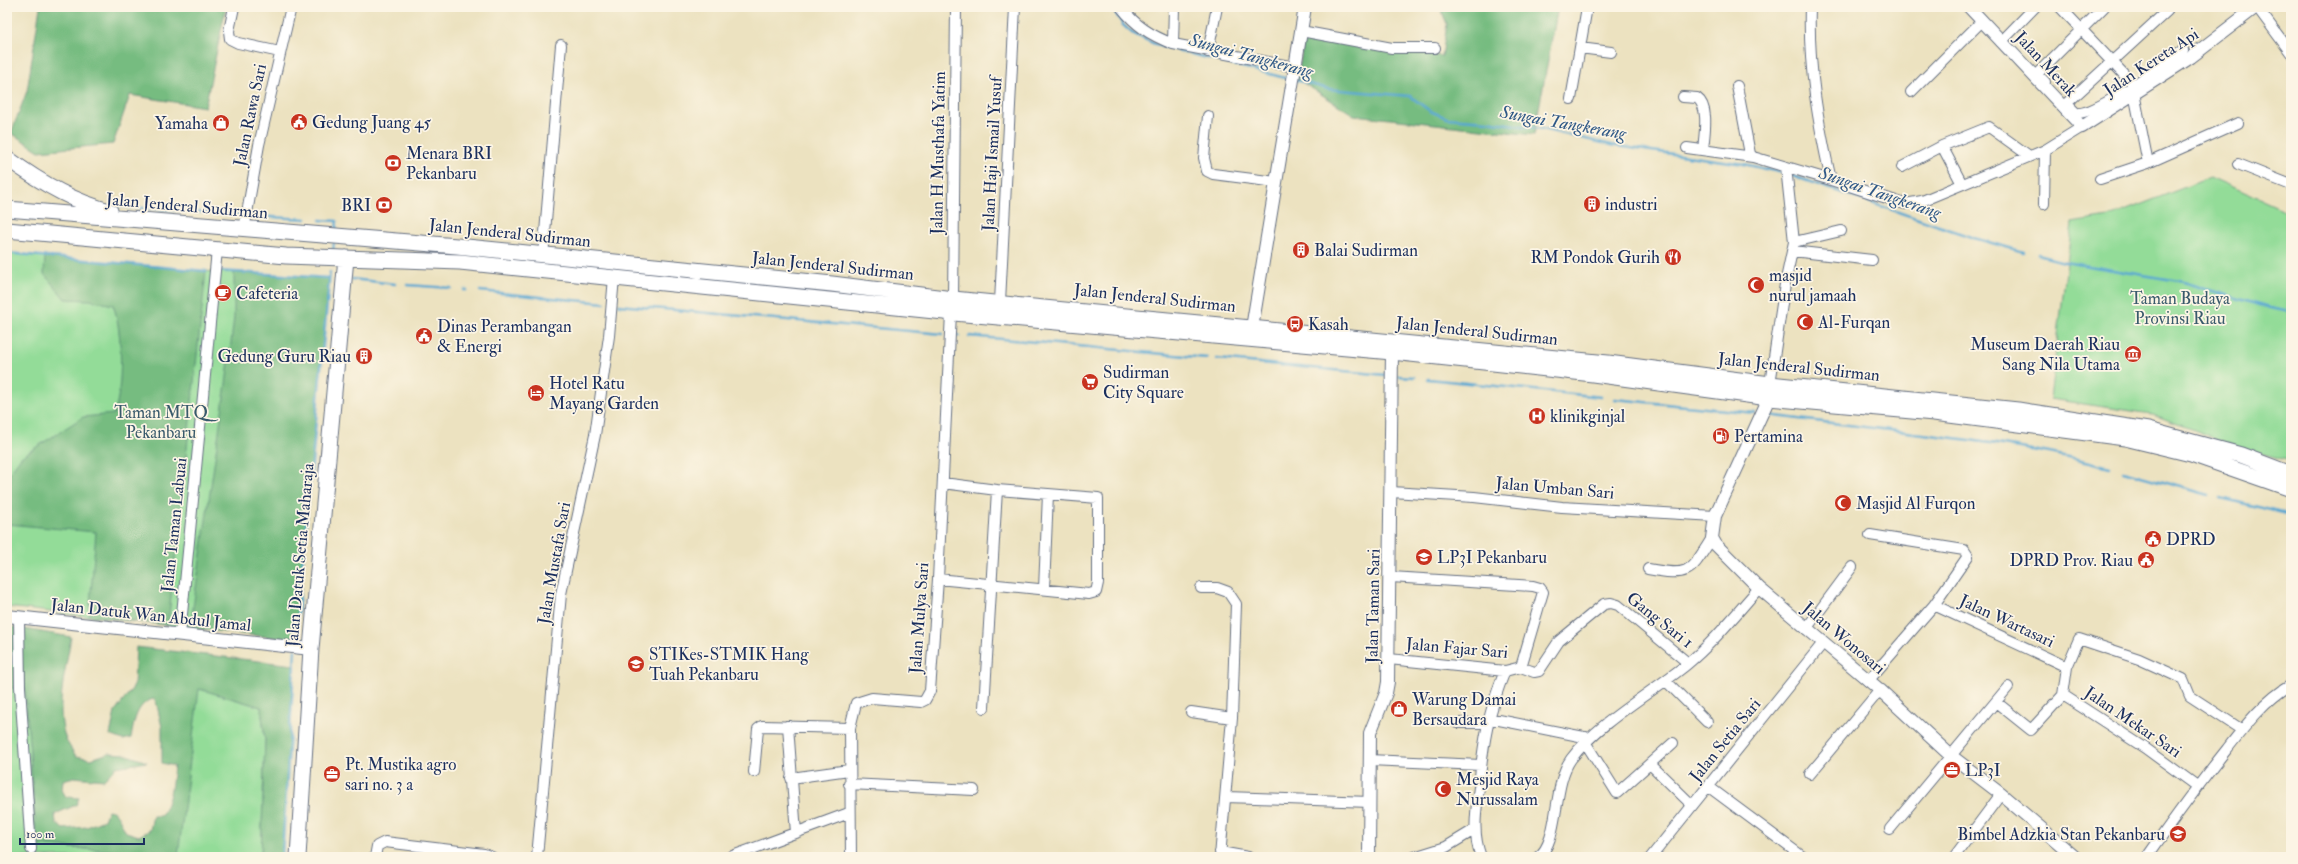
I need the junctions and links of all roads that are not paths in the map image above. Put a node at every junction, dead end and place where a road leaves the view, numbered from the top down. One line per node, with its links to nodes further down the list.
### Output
1 (234, 7): 26 (street)
2 (291, 7): 26 (street, Jalan Rawa Sari)
3 (956, 7): 72 (street, Jalan H Musthafa Yatim)
4 (1015, 7): 71 (street, Jalan Haji Ismail Yusuf)
5 (1121, 7): 21 (street)
6 (1174, 7): 21 (street)
7 (1217, 7): 27 (street)
8 (1305, 7): 19 (street)
9 (1587, 7): 24 (street)
10 (1810, 7): 53 (street)
11 (1969, 7): 17 (street, Jalan Merak)
12 (2035, 7): 20 (street)
13 (2060, 7): 18 (street)
14 (2104, 7): 18 (street)
15 (2166, 7): 30 (street)
16 (2253, 8): 29 (street); 33 (street, Jalan Kereta Api)
17 (1982, 21): 20 (street, Jalan Merak); 34 (street)
18 (2082, 30): 30 (street); 37 (street)
19 (1301, 31): 23 (street); 31 (street)
20 (2001, 42): 40 (street, Jalan Merak)
21 (1172, 44): 27 (street)
22 (562, 45): 65 (street)
23 (1435, 48)
24 (1580, 48): 28 (street); 36 (street)
25 (2183, 50): 33 (street)
26 (280, 52): 61 (street, Jalan Rawa Sari)
27 (1208, 52): 31 (street)
28 (1611, 52)
29 (2291, 53)
30 (2112, 61): 33 (street); 37 (street)
31 (1295, 69): 54 (street)
32 (1737, 86): 46 (street)
33 (2134, 89): 37 (street); 40 (street, Jalan Kereta Api); 48 (street)
34 (1911, 92)
35 (1682, 97): 43 (street)
36 (1571, 99)
37 (2067, 103)
38 (1208, 116): 54 (street)
39 (2238, 123): 48 (street)
40 (2082, 127): 44 (street)
41 (1942, 146): 45 (street); 50 (street); 55 (street)
42 (1687, 148): 43 (street)
43 (1703, 150): 46 (street)
44 (2045, 150): 45 (street); 57 (street)
45 (2028, 156): 55 (street)
46 (1753, 157): 51 (street)
47 (7, 158): 59 (main road)
48 (2148, 163): 52 (street)
49 (2238, 164): 56 (street)
50 (1902, 166)
51 (1786, 167): 53 (street); 63 (street)
52 (2100, 179)
53 (1831, 180): 55 (street)
54 (1276, 182): 73 (street)
55 (1962, 184)
56 (2291, 185)
57 (2044, 204)
58 (7, 209): 59 (main road, Jalan Jenderal Sudirman)
59 (156, 223): 61 (main road, Jalan Jenderal Sudirman)
60 (7, 230): 64 (main road, Jalan Jenderal Sudirman)
61 (244, 230): 65 (main road, Jalan Jenderal Sudirman)
62 (1841, 231): 63 (street)
63 (1793, 246): 67 (street); 75 (street)
64 (217, 250): 66 (main road, Jalan Jenderal Sudirman); 97 (street, Jalan Taman Labuai)
65 (543, 256): 69 (main road, Jalan Jenderal Sudirman)
66 (346, 258): 68 (main road, Jalan Jenderal Sudirman); 99 (main road, Jalan Datuk Setia Maharaja)
67 (1872, 260)
68 (614, 277): 70 (main road, Jalan Jenderal Sudirman); 148 (street, Jalan Mustafa Sari)
69 (832, 284): 70 (main road); 72 (main road, Jalan Jenderal Sudirman)
70 (831, 300): 72 (main road, Jalan Jenderal Sudirman)
71 (1000, 302): 72 (main road, Jalan Jenderal Sudirman); 73 (main road, Jalan Jenderal Sudirman)
72 (952, 306): 74 (main road, Jalan Jenderal Sudirman); 77 (street, Jalan Mulya Sari)
73 (1252, 328): 75 (main road, Jalan Jenderal Sudirman)
74 (1392, 352): 75 (main road, Jalan Jenderal Sudirman); 80 (street, Jalan Taman Sari)
75 (1770, 391): 76 (main road, Jalan Jenderal Sudirman); 78 (main road, Jalan Jenderal Sudirman); 82 (street)
76 (2291, 474)
77 (943, 482): 79 (street); 88 (street, Jalan Mulya Sari)
78 (2291, 488)
79 (997, 490): 81 (street); 89 (street)
80 (1391, 492): 82 (street, Jalan Umban Sari); 87 (street, Jalan Taman Sari)
81 (1048, 494): 92 (street); 92 (street)
82 (1715, 516): 84 (street)
83 (1870, 535): 93 (street, Jalan Wartasari)
84 (1712, 538): 86 (street); 91 (street, Jalan Wonosari)
85 (1852, 567): 96 (street)
86 (1648, 569)
87 (1390, 577): 100 (street, Jalan Taman Sari); 102 (street)
88 (938, 579): 89 (street); 119 (street, Jalan Mulya Sari)
89 (991, 585): 92 (street); 112 (street)
90 (1201, 588): 114 (street)
91 (1759, 588): 96 (street, Jalan Wonosari); 101 (street)
92 (1044, 589)
93 (1934, 605): 103 (street, Jalan Wartasari); 106 (street, Jalan Wartasari)
94 (7, 616): 95 (street, Jalan Datuk Wan Abdul Jamal)
95 (19, 618): 97 (street, Jalan Datuk Wan Abdul Jamal); 143 (street)
96 (1806, 628): 98 (street, Jalan Wonosari)
97 (180, 635): 99 (street, Jalan Datuk Wan Abdul Jamal)
98 (1823, 643): 106 (street, Jalan Wonosari); 132 (street, Jalan Setia Sari)
99 (300, 648): 145 (main road, Jalan Datuk Setia Maharaja)
100 (1389, 658): 104 (street, Jalan Fajar Sari); 124 (street, Jalan Taman Sari)
101 (1688, 663): 102 (street, Gang Sari 1); 105 (street)
102 (1522, 667): 104 (street, Jalan Fajar Sari)
103 (2067, 667): 110 (street, Jalan Mekar Sari); 120 (street)
104 (1505, 671): 115 (street)
105 (1666, 681): 116 (street); 121 (street)
106 (1868, 681): 109 (street, Jalan Wonosari)
107 (2291, 685): 120 (street)
108 (2008, 687): 111 (street)
109 (1880, 690): 123 (street, Jalan Wonosari); 129 (street)
110 (2063, 694): 111 (street); 133 (street, Jalan Mekar Sari)
111 (1996, 702): 123 (street)
112 (984, 708)
113 (1191, 712): 114 (street)
114 (1232, 718): 136 (street)
115 (1488, 720): 117 (street); 121 (street); 126 (street)
116 (1707, 722)
117 (1457, 723)
118 (788, 726): 119 (street); 128 (street); 130 (street)
119 (850, 728): 127 (street, Jalan Mulya Sari)
120 (2242, 730): 133 (street)
121 (1587, 740): 125 (street); 155 (street)
122 (1673, 743): 125 (street)
123 (1950, 755): 135 (street, Jalan Wonosari); 140 (street)
124 (1369, 760): 126 (street); 137 (street, Jalan Taman Sari)
125 (1650, 764): 138 (street)
126 (1481, 765): 141 (street)
127 (850, 770): 130 (street); 131 (street, Jalan Mulya Sari)
128 (754, 772)
129 (1810, 774)
130 (791, 778): 142 (street)
131 (849, 784): 134 (street); 139 (street, Jalan Mulya Sari)
132 (1709, 786): 138 (street, Jalan Setia Sari); 157 (street)
133 (2198, 786): 160 (street)
134 (974, 790)
135 (2001, 794): 158 (street); 159 (street, Jalan Wonosari)
136 (1226, 797): 137 (street); 144 (street)
137 (1370, 802): 152 (street, Jalan Taman Sari)
138 (1692, 805): 156 (street, Jalan Setia Sari)
139 (849, 813): 142 (street); 150 (street, Jalan Mulya Sari)
140 (1890, 829)
141 (1474, 830): 153 (street); 154 (street)
142 (796, 833): 149 (street)
143 (31, 849)
144 (1220, 855): 151 (street)
145 (298, 857)
146 (375, 857): 147 (street)
147 (492, 857)
148 (537, 857)
149 (730, 857)
150 (851, 857)
151 (1248, 857)
152 (1370, 857)
153 (1414, 857)
154 (1481, 857)
155 (1538, 857)
156 (1651, 857)
157 (1803, 857)
158 (1954, 857)
159 (2075, 857)
160 (2147, 857)

